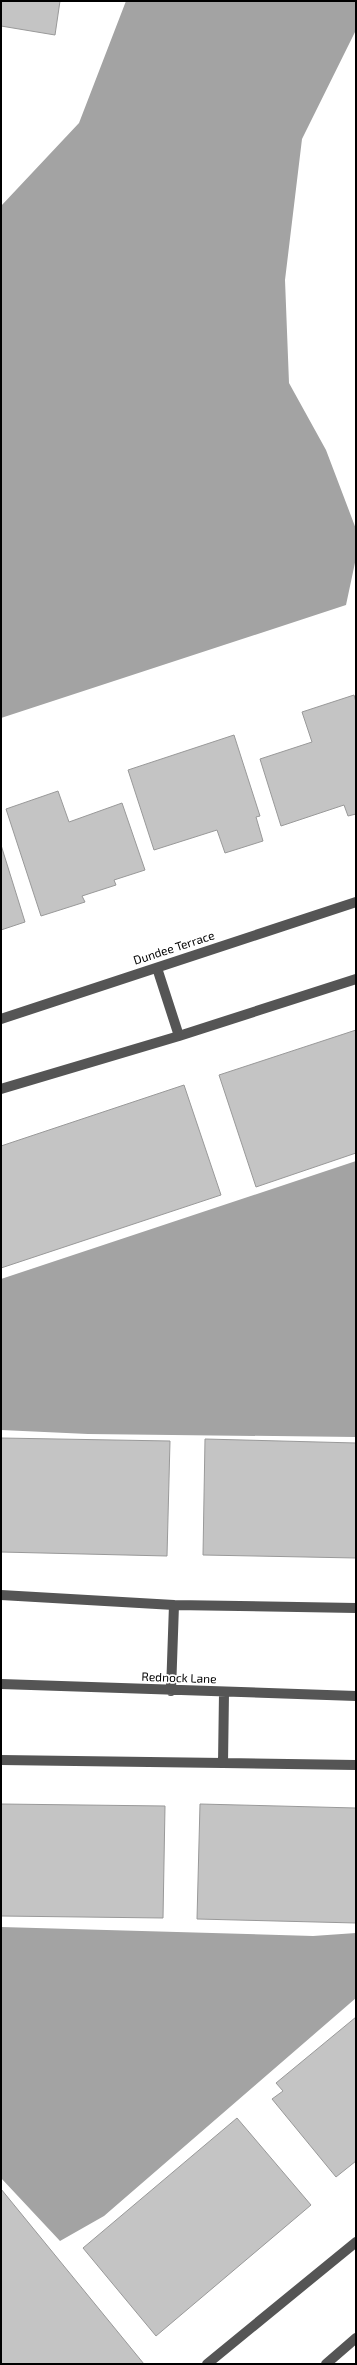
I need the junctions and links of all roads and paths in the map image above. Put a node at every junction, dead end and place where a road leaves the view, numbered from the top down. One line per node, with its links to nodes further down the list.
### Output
1 (356, 902): 2 (street, Dundee Terrace)
2 (157, 968): 4 (street, Dundee Terrace); 5 (street)
3 (356, 979): 5 (street)
4 (1, 1019)
5 (179, 1036): 6 (street)
6 (1, 1089)
7 (1, 1595): 8 (street)
8 (174, 1605): 9 (street); 11 (street)
9 (356, 1608)
10 (1, 1684): 11 (street, Rednock Lane)
11 (171, 1691): 12 (street, Rednock Lane)
12 (224, 1693): 13 (street, Rednock Lane); 15 (street)
13 (356, 1696)
14 (1, 1760): 15 (street)
15 (223, 1763): 16 (street)
16 (356, 1765)
17 (356, 2242): 19 (street)
18 (356, 2338): 20 (street)
19 (207, 2364)
20 (326, 2364)

